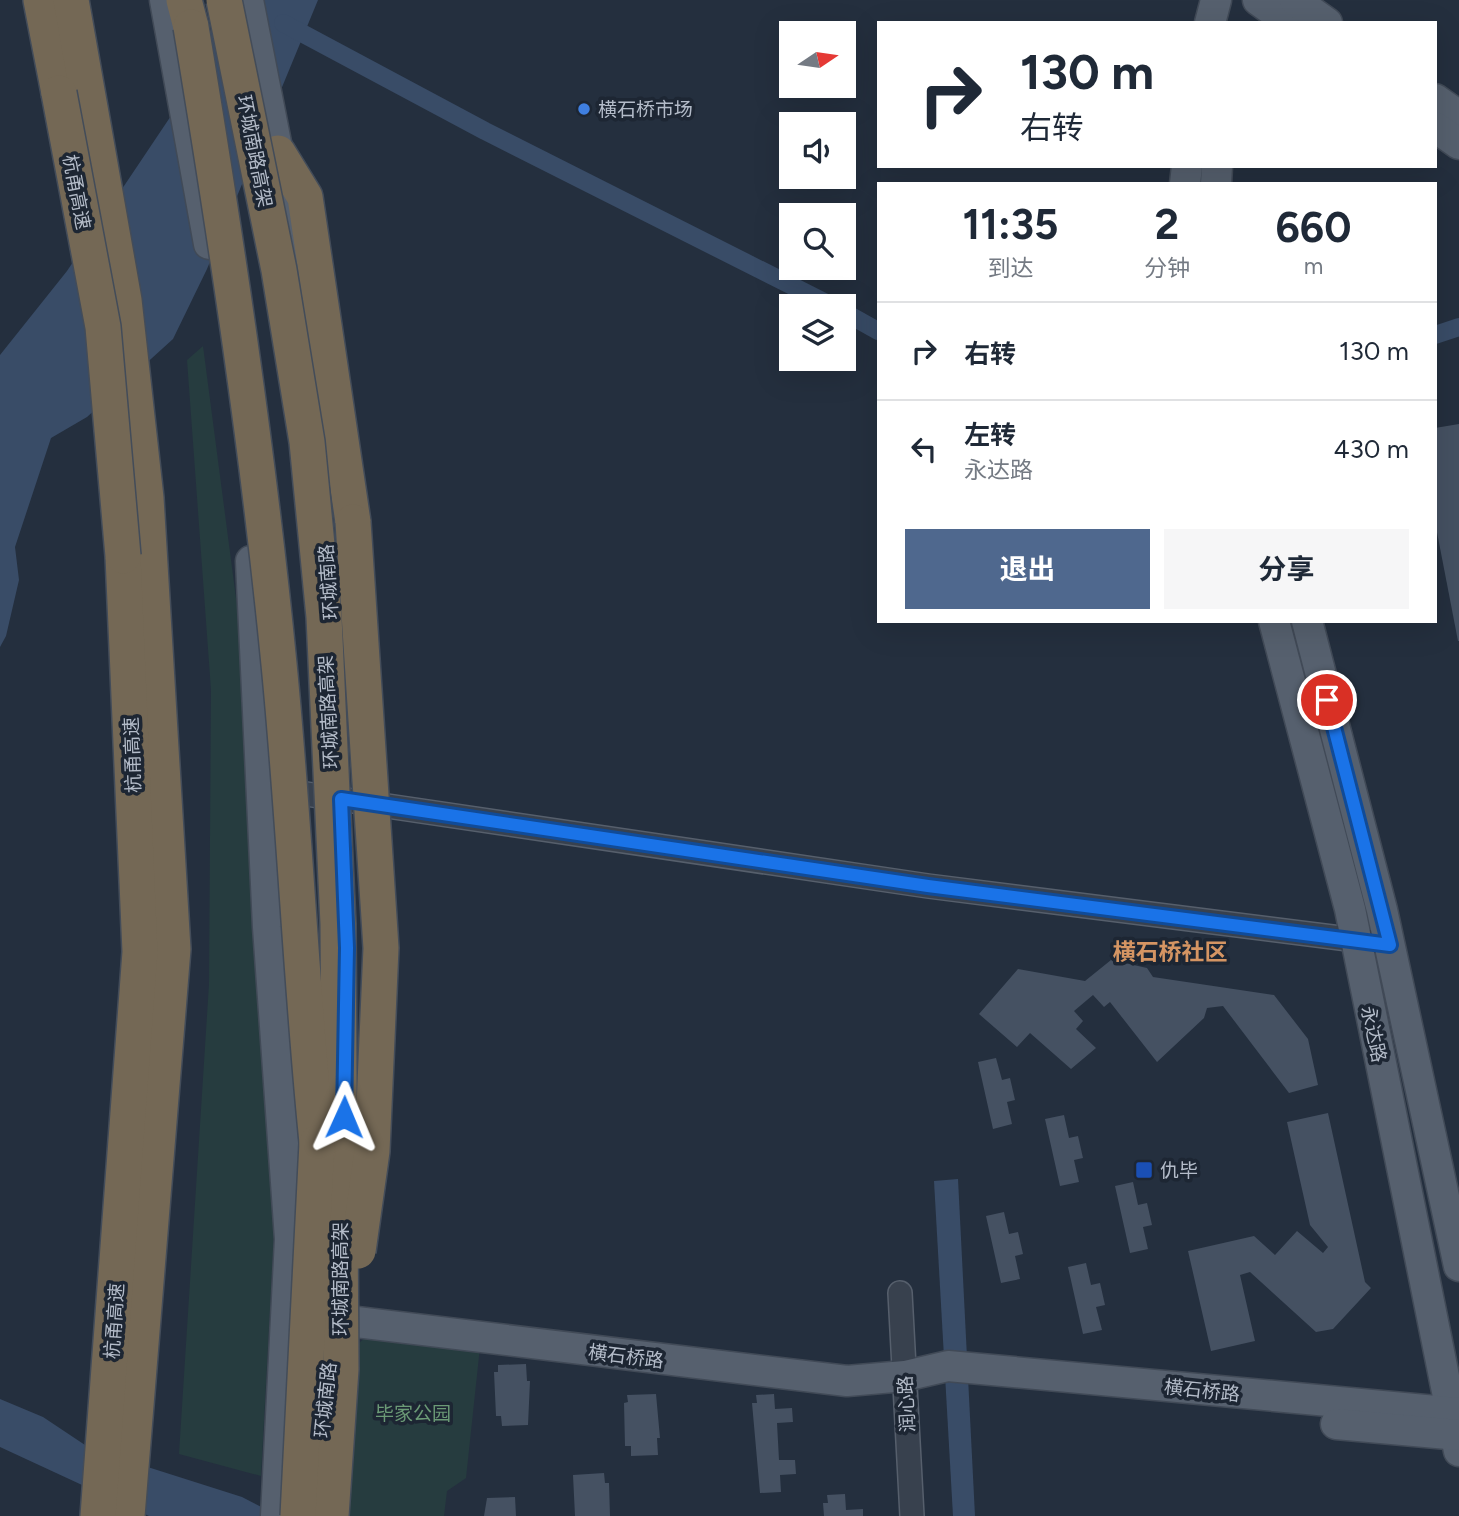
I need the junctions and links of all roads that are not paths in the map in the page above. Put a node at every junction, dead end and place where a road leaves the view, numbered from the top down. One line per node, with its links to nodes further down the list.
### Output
1 (41, 0): 14 (highway, 杭甬高速)
2 (71, 0): 14 (highway, 杭甬高速)
3 (224, 0): 29 (highway, 环城南路高架, bridge)
4 (248, 0): 19 (main road, 环城南路)
5 (1216, 0): 10 (main road)
6 (1250, 0): 11 (main road)
7 (1258, 0): 12 (main road)
8 (1295, 0): 13 (main road)
9 (183, 11): 22 (main road); 33 (highway, 环城南路高架, bridge)
10 (1211, 21)
11 (1245, 21)
12 (1287, 21)
13 (1324, 21)
14 (74, 90): 32 (highway, 杭甬高速, bridge); 32 (highway, 杭甬高速)
15 (1437, 100): 16 (main road)
16 (1459, 116)
17 (1437, 128): 18 (main road)
18 (1459, 144)
19 (278, 153): 23 (main road, 环城南路); 28 (highway, bridge)
20 (1276, 623): 24 (main road, 永达路)
21 (1308, 623): 25 (main road, 永达路)
22 (262, 787): 23 (street); 33 (main road)
23 (341, 799): 24 (street); 36 (main road, 环城南路)
24 (1356, 940): 25 (street); 31 (main road, 永达路)
25 (1390, 945): 26 (main road, 永达路)
26 (1459, 1265)
27 (900, 1293): 30 (street, 润心路)
28 (348, 1321): 29 (highway, bridge); 30 (main road, 横石桥路)
29 (341, 1369): 37 (highway, 环城南路高架, bridge)
30 (905, 1376): 31 (main road, 横石桥路); 38 (street, 润心路)
31 (1457, 1430)
32 (120, 1435): 34 (highway, 杭甬高速); 35 (highway, 杭甬高速)
33 (284, 1510)
34 (98, 1516)
35 (127, 1516)
36 (314, 1516)
37 (331, 1516)
38 (912, 1516)

